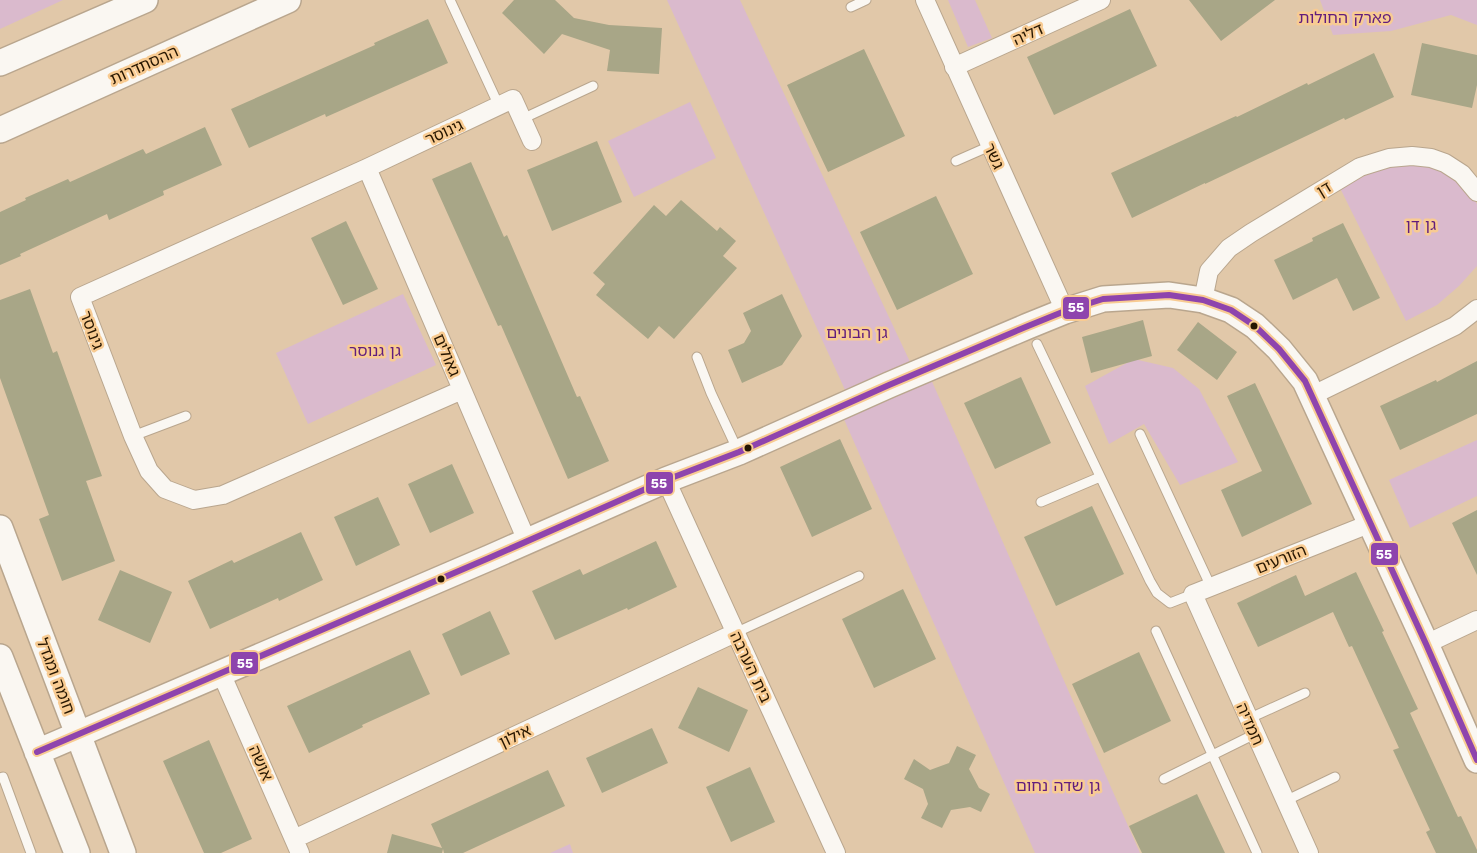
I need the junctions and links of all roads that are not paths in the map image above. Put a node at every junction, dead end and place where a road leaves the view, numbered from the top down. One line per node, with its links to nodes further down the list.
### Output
1 (144, 0): 8 (street)
2 (288, 0): 13 (street, ההסתדרות)
3 (450, 0): 11 (lane)
4 (866, 0): 7 (lane)
5 (924, 0): 9 (street, גשר)
6 (1101, 0): 9 (street, דליה)
7 (851, 7)
8 (0, 63)
9 (954, 67): 15 (street, גשר)
10 (593, 86): 12 (lane)
11 (499, 106): 12 (street); 17 (street, גינוסר)
12 (522, 119): 14 (street)
13 (0, 130)
14 (532, 141)
15 (990, 146): 16 (lane); 21 (street, גשר)
16 (956, 161)
17 (367, 168): 24 (street, גאולים); 28 (street, גינוסר)
18 (1477, 192): 19 (street, דן)
19 (1203, 300): 21 (street); 25 (street)
20 (1477, 309): 25 (street)
21 (1065, 311): 29 (street)
22 (1037, 344): 30 (lane)
23 (697, 357): 29 (lane)
24 (462, 390): 28 (street, גינוסר); 35 (street, גאולים)
25 (1311, 396): 33 (street)
26 (186, 416): 28 (lane)
27 (1140, 434): 37 (lane)
28 (133, 436)
29 (739, 452): 31 (street)
30 (1100, 477): 32 (lane); 38 (lane)
31 (666, 480): 35 (street); 41 (street, בית הערבה)
32 (1041, 502)
33 (1369, 524): 37 (street, הזורעים); 42 (street)
34 (0, 528): 47 (street, חומה ומגדל)
35 (527, 541): 44 (street)
36 (859, 576): 41 (lane)
37 (1211, 587): 38 (street, הזורעים)
38 (1193, 594): 46 (street, חמדיה)
39 (1477, 620): 42 (street)
40 (1156, 630): 49 (lane)
41 (736, 633): 55 (street, אילון); 59 (street, בית הערבה)
42 (1426, 644): 50 (street)
43 (0, 657): 48 (street)
44 (221, 673): 47 (street); 55 (street, אושה)
45 (1305, 693): 46 (lane)
46 (1252, 727): 49 (lane); 54 (street, חמדיה)
47 (78, 735): 48 (street); 58 (street, חומה ומגדל)
48 (37, 752): 57 (street)
49 (1213, 755): 53 (lane); 60 (lane)
50 (1477, 760)
51 (1335, 777): 54 (lane)
52 (0, 778): 56 (lane)
53 (1164, 779)
54 (1285, 801): 61 (street, חמדיה)
55 (297, 846)
56 (31, 853)
57 (77, 853)
58 (123, 853)
59 (836, 853)
60 (1257, 853)
61 (1309, 853)

